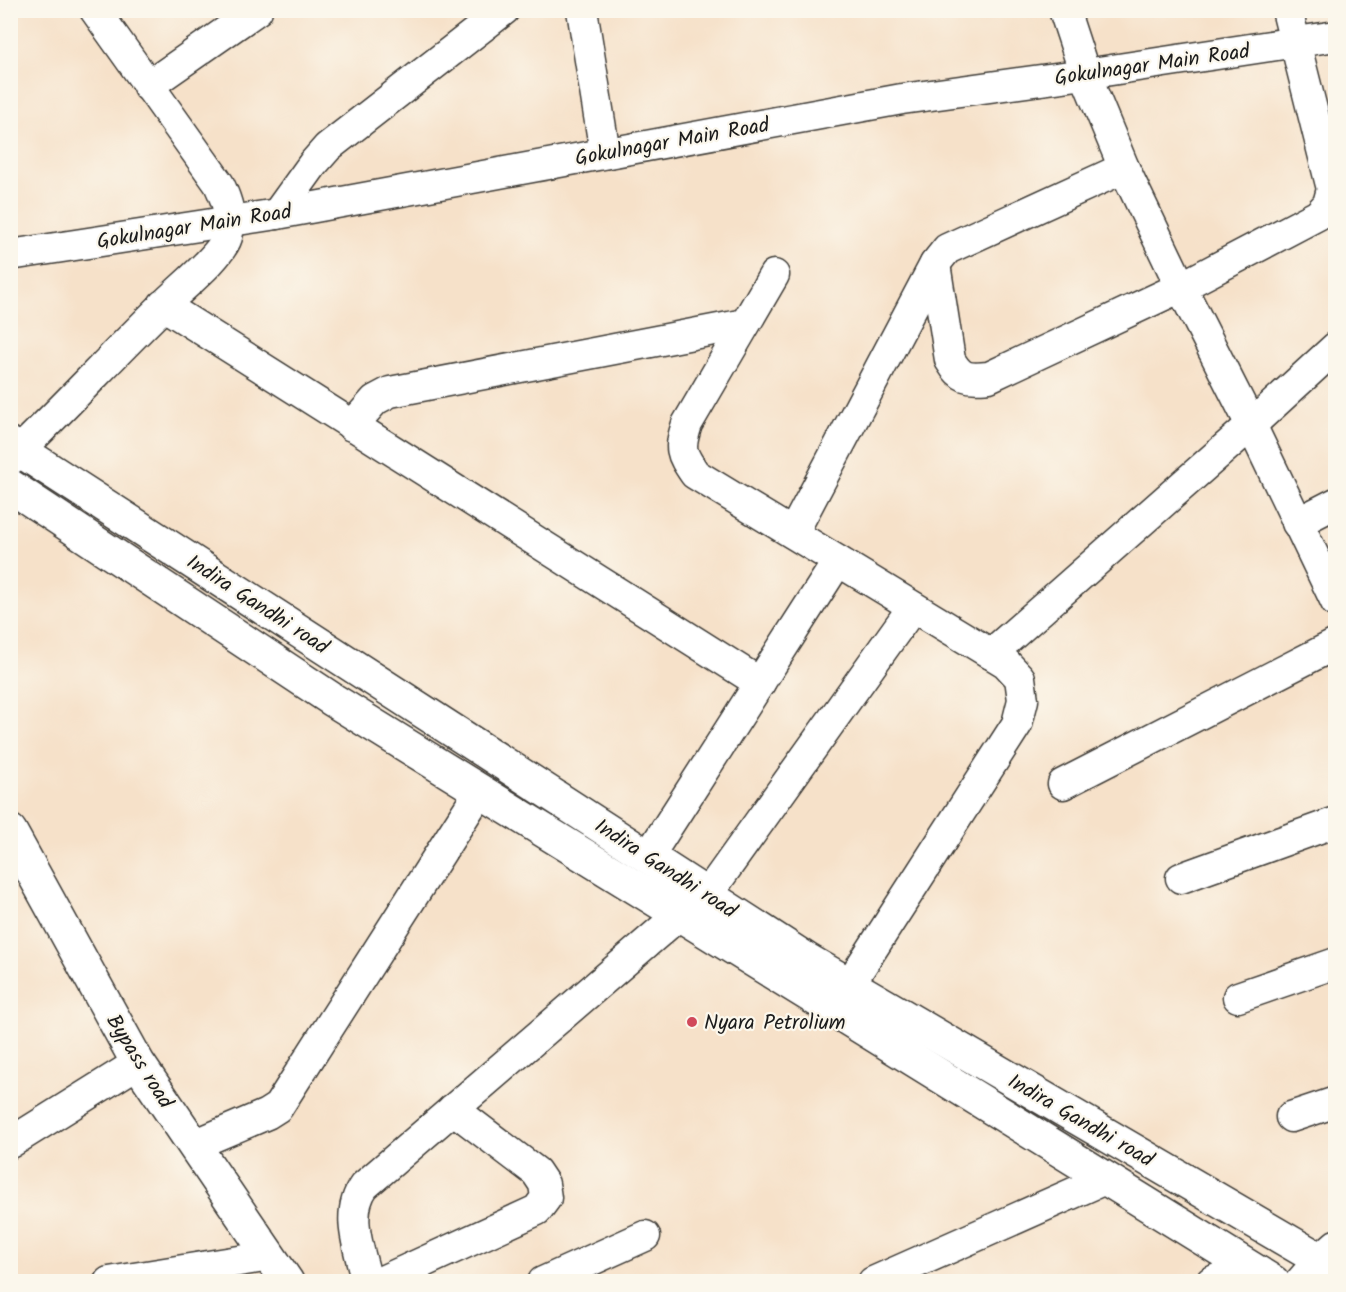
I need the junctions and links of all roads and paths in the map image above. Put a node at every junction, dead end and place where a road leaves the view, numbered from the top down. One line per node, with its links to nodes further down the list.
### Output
1 (95, 10): 10 (street)
2 (257, 10): 10 (street)
3 (504, 10): 13 (street)
4 (582, 10): 11 (street)
5 (1064, 10): 9 (street)
6 (1287, 10): 8 (street)
7 (1335, 36): 8 (street, Gokulnagar Main Road)
8 (1296, 43): 9 (street, Gokulnagar Main Road); 18 (street)
9 (1084, 74): 11 (street, Gokulnagar Main Road); 12 (street)
10 (148, 86): 14 (street)
11 (605, 153): 13 (street, Gokulnagar Main Road)
12 (1124, 168): 16 (street); 18 (street)
13 (277, 214): 14 (street, Gokulnagar Main Road)
14 (230, 221): 15 (street, Gokulnagar Main Road); 19 (street)
15 (10, 255)
16 (935, 264): 18 (street); 28 (street)
17 (774, 275): 20 (street)
18 (1181, 287): 22 (street)
19 (163, 306): 23 (street); 24 (street)
20 (745, 324): 23 (street); 28 (street)
21 (1335, 347): 22 (street)
22 (1251, 425): 27 (street); 33 (street)
23 (352, 426): 34 (street)
24 (14, 452): 39 (main road, Indira Gandhi road)
25 (10, 486): 36 (main road, Indira Gandhi road)
26 (1335, 503): 27 (street)
27 (1297, 523): 30 (street)
28 (792, 533): 29 (street)
29 (838, 561): 31 (street); 34 (street)
30 (1335, 602)
31 (913, 607): 33 (street); 41 (street)
32 (1335, 644): 35 (street)
33 (991, 654): 44 (street)
34 (760, 683): 39 (street)
35 (1063, 784)
36 (480, 790): 42 (main road, Indira Gandhi road); 51 (street)
37 (1335, 822): 40 (street)
38 (10, 831): 46 (main road, Bypass road)
39 (648, 857): 41 (main road, Indira Gandhi road)
40 (1181, 878)
41 (707, 895): 44 (main road, Indira Gandhi road)
42 (680, 915): 48 (street); 52 (main road, Indira Gandhi road)
43 (1335, 963): 45 (street)
44 (849, 985): 54 (main road, Indira Gandhi road)
45 (1238, 997)
46 (138, 1063): 50 (street); 51 (main road, Bypass road)
47 (1335, 1102): 49 (street)
48 (453, 1109): 58 (street); 59 (street)
49 (1291, 1117)
50 (10, 1143)
51 (194, 1145): 55 (main road, Bypass road)
52 (1105, 1179): 56 (main road, Indira Gandhi road); 61 (street)
53 (645, 1236): 60 (street)
54 (1323, 1264)
55 (278, 1269): 57 (street)
56 (1260, 1274): 62 (street)
57 (110, 1281)
58 (367, 1281)
59 (380, 1281)
60 (543, 1281)
61 (873, 1281)
62 (1211, 1281)

